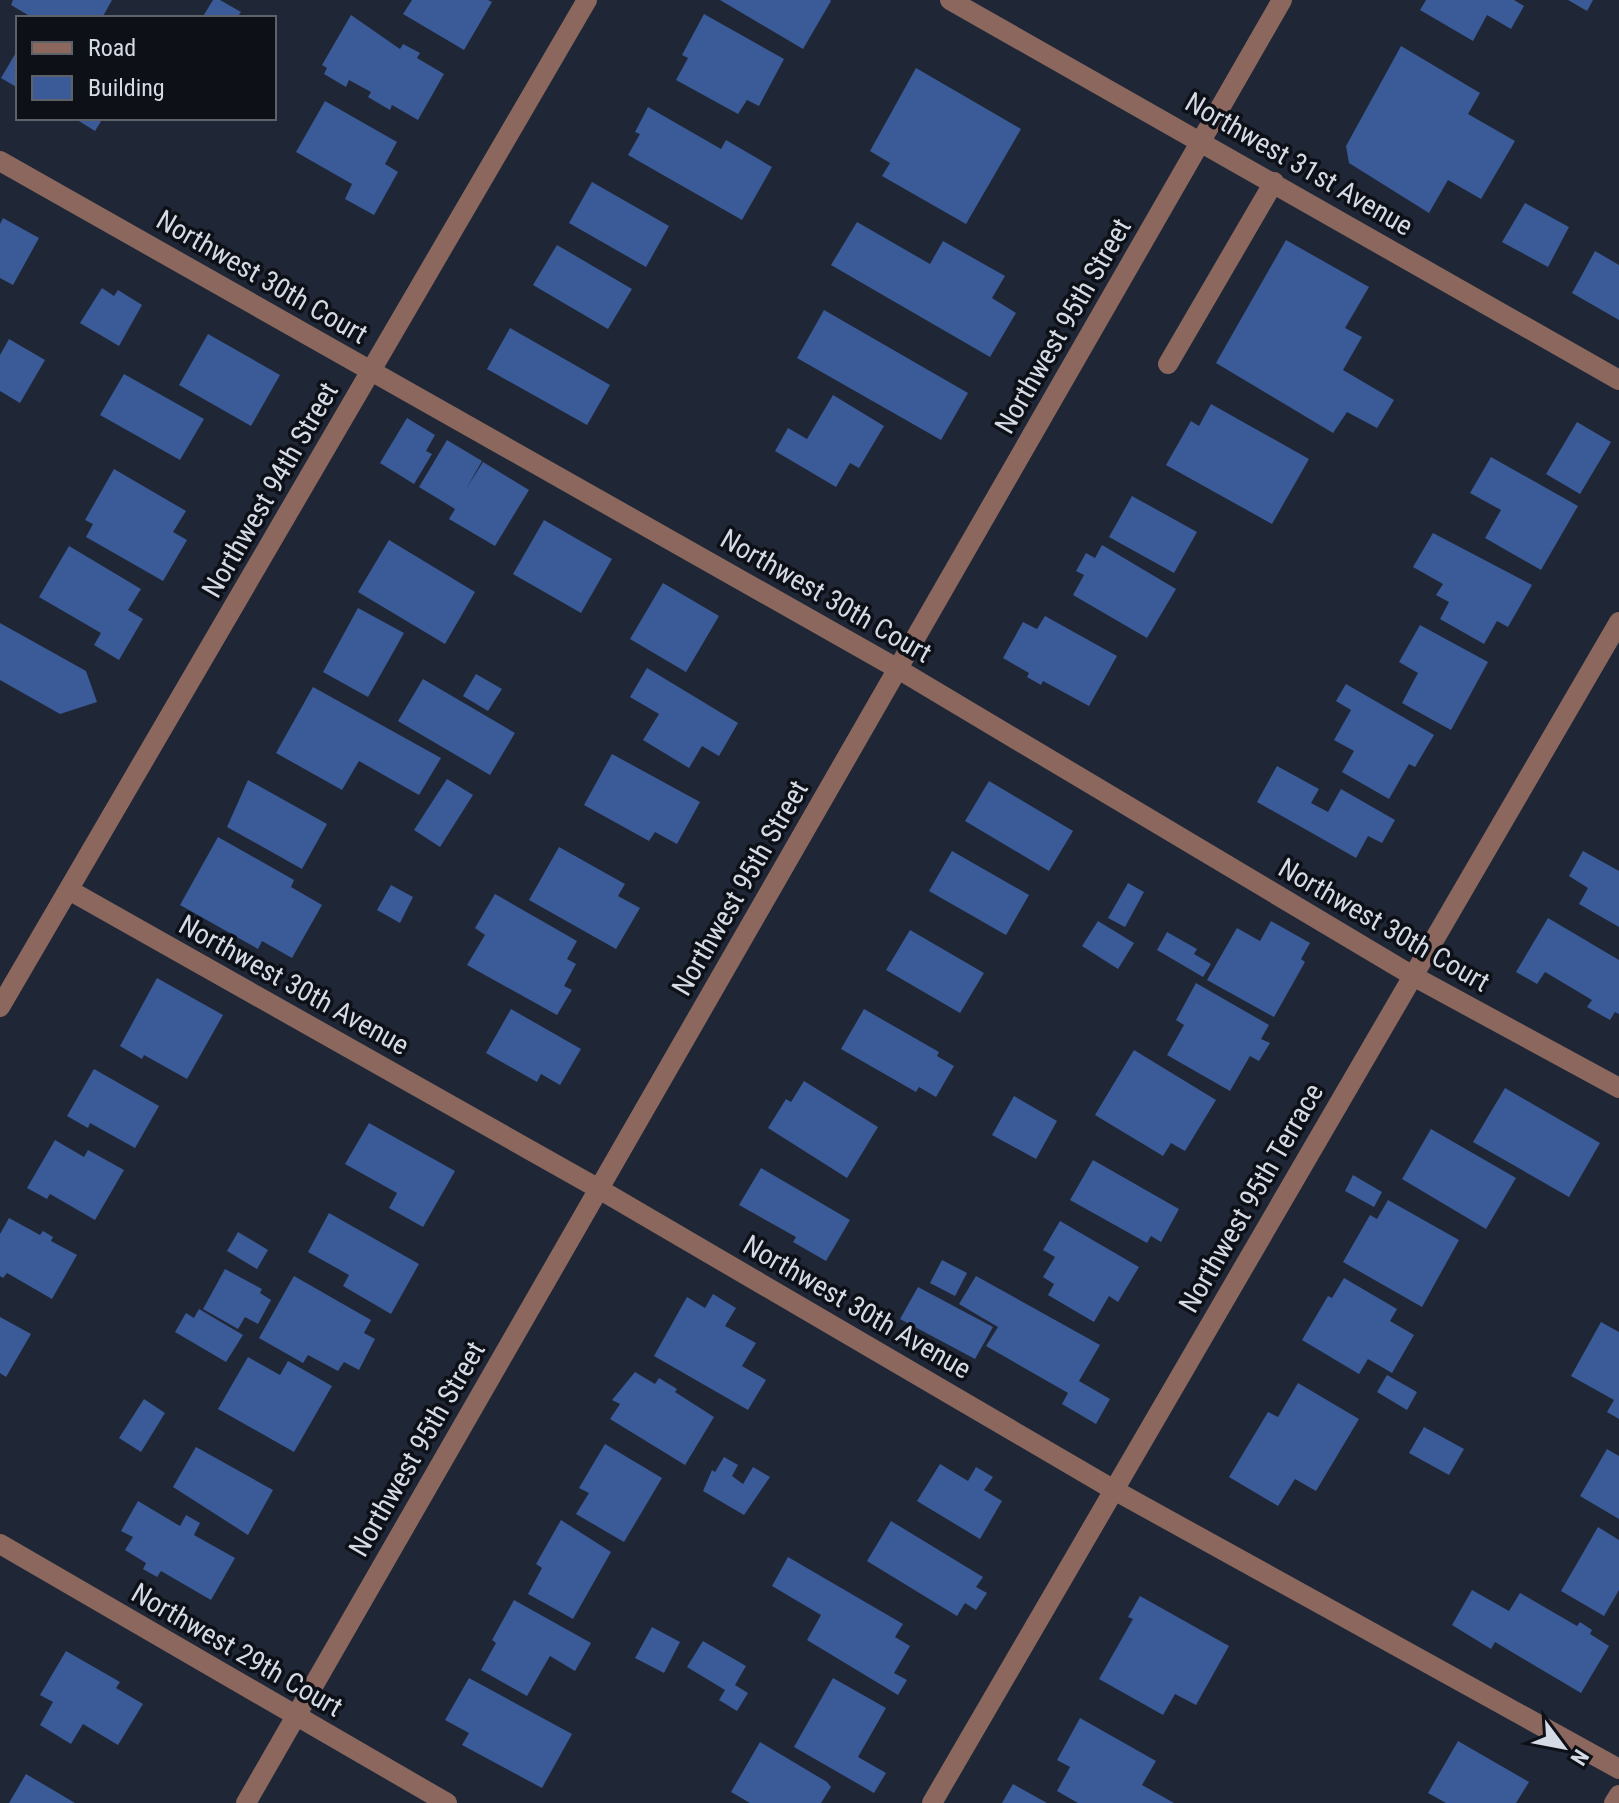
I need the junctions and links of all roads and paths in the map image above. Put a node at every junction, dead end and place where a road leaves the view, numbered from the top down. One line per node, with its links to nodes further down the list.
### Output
1 (587, 0): 8 (street, Northwest 94th Street)
2 (950, 0): 4 (street, Northwest 31st Avenue)
3 (1282, 0): 4 (street, Northwest 95th Street)
4 (1202, 140): 6 (street, Northwest 31st Avenue); 11 (street, Northwest 95th Street)
5 (0, 161): 8 (street, Northwest 30th Court)
6 (1274, 182): 7 (street); 9 (street, Northwest 31st Avenue)
7 (1168, 364)
8 (371, 371): 11 (street, Northwest 30th Court); 12 (street, Northwest 94th Street)
9 (1619, 380)
10 (1619, 622): 13 (street, Northwest 95th Terrace)
11 (898, 669): 13 (street, Northwest 30th Court); 16 (street, Northwest 95th Street)
12 (69, 890): 14 (street, Northwest 94th Street); 16 (street, Northwest 30th Avenue)
13 (1413, 976): 15 (street, Northwest 30th Court); 17 (street, Northwest 95th Terrace)
14 (0, 1007)
15 (1619, 1088)
16 (599, 1189): 17 (street, Northwest 30th Avenue); 19 (street, Northwest 95th Street)
17 (1114, 1490): 20 (street, Northwest 30th Avenue); 24 (street, Northwest 95th Terrace)
18 (0, 1544): 19 (street, Northwest 29th Court)
19 (295, 1717): 22 (street, Northwest 95th Street); 23 (street, Northwest 29th Court)
20 (1619, 1769)
21 (1619, 1795): 25 (street)
22 (246, 1803)
23 (447, 1803)
24 (932, 1803)
25 (1614, 1803)

